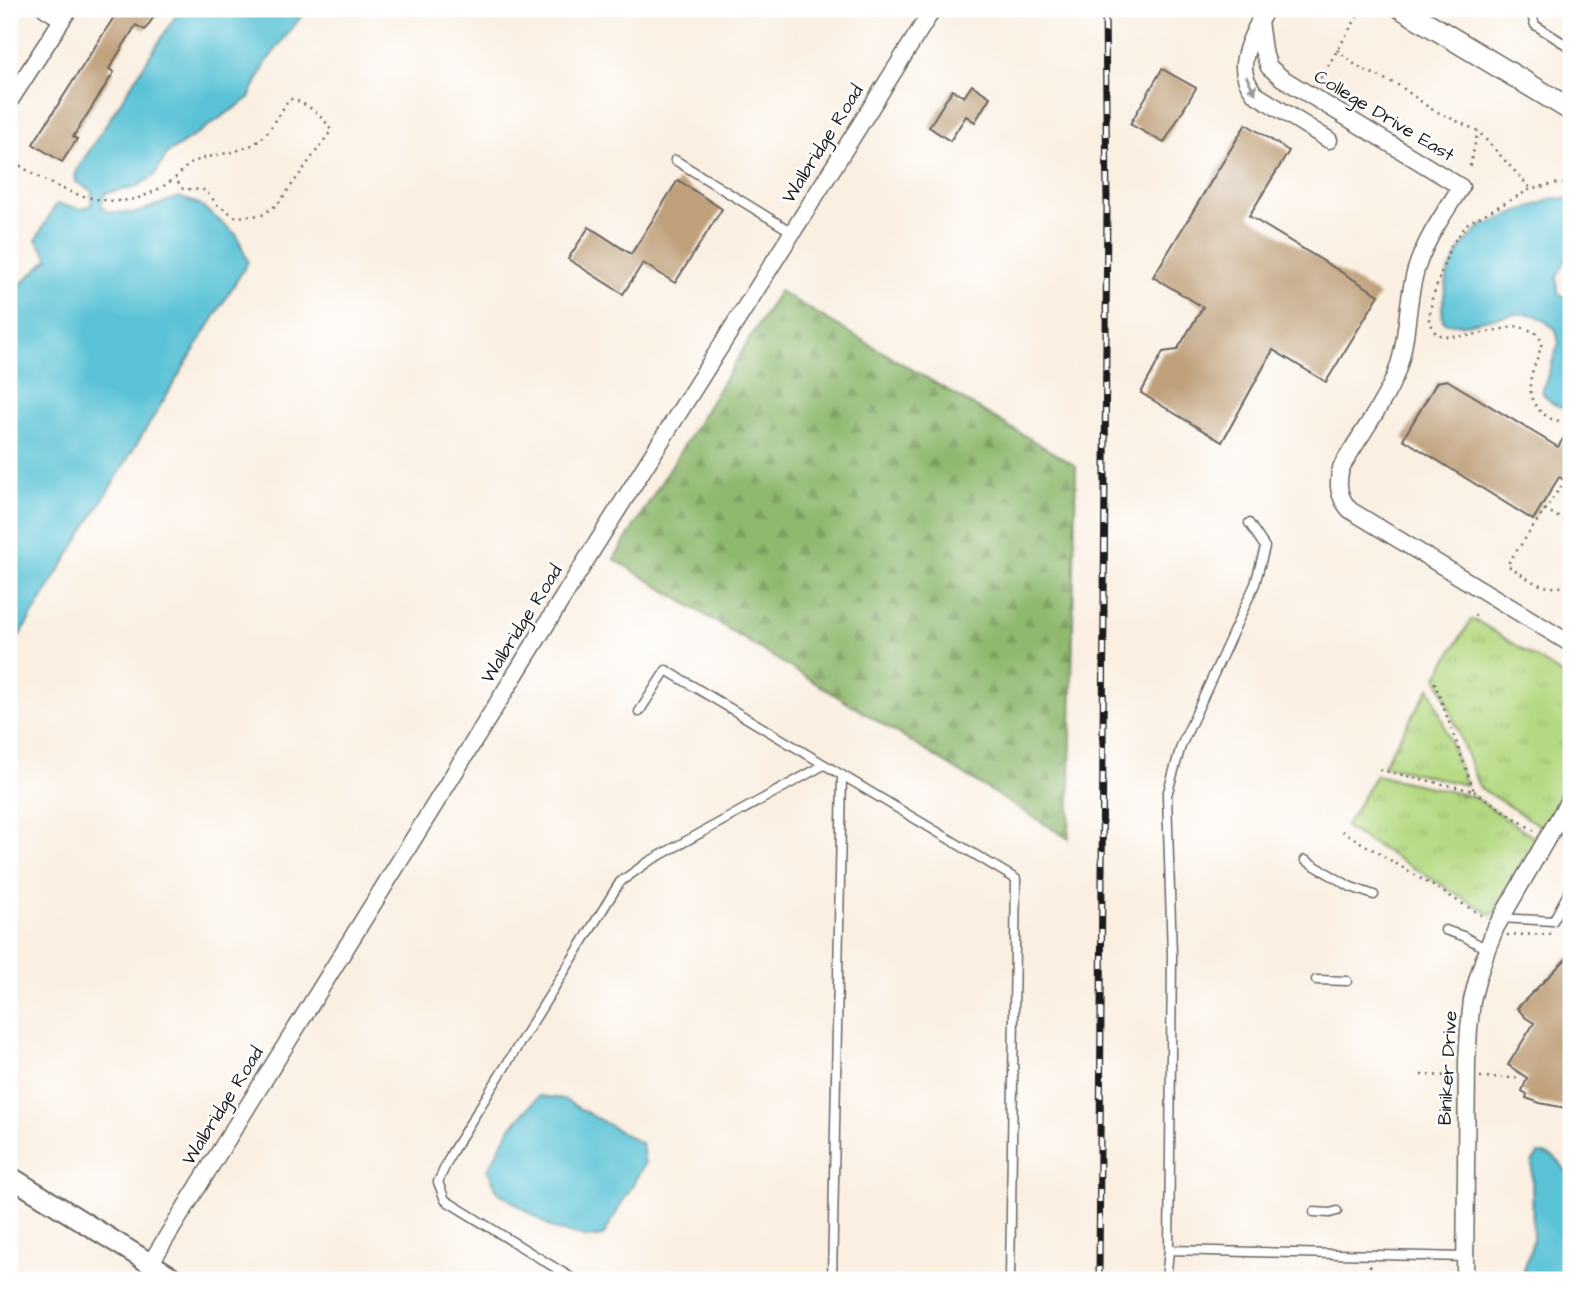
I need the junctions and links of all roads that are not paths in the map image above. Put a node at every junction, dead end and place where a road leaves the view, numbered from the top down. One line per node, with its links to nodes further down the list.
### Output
1 (46, 9): 5 (street)
2 (933, 9): 12 (street, Walbridge Road)
3 (1403, 9): 9 (main road)
4 (1530, 9): 7 (lane)
5 (66, 14): 8 (street)
6 (1263, 15): 10 (street, College Drive East, one-way to 10); 14 (street, College Drive East)
7 (1571, 48)
8 (9, 102)
9 (1571, 110)
10 (1329, 140)
11 (675, 160): 12 (lane)
12 (792, 232): 34 (street, Walbridge Road)
13 (1249, 523): 32 (lane)
14 (1569, 638)
15 (639, 712): 16 (lane)
16 (824, 765): 17 (lane); 35 (lane)
17 (842, 775): 37 (lane); 38 (lane)
18 (1571, 797): 19 (street, Biniker Drive)
19 (1562, 814): 20 (lane); 24 (street, Biniker Drive)
20 (1571, 859)
21 (1305, 860): 23 (lane)
22 (1571, 888): 24 (lane)
23 (1374, 895)
24 (1499, 923): 26 (street, Biniker Drive)
25 (1445, 930): 26 (lane)
26 (1487, 949): 33 (street, Biniker Drive)
27 (1316, 980): 28 (lane)
28 (1347, 981)
29 (9, 1176): 34 (street)
30 (1337, 1211): 31 (lane)
31 (1314, 1212)
32 (1169, 1250): 33 (lane); 39 (lane)
33 (1465, 1256): 40 (street, Biniker Drive)
34 (150, 1264): 36 (street)
35 (570, 1279)
36 (177, 1280)
37 (832, 1280)
38 (1010, 1280)
39 (1166, 1280)
40 (1465, 1280)

